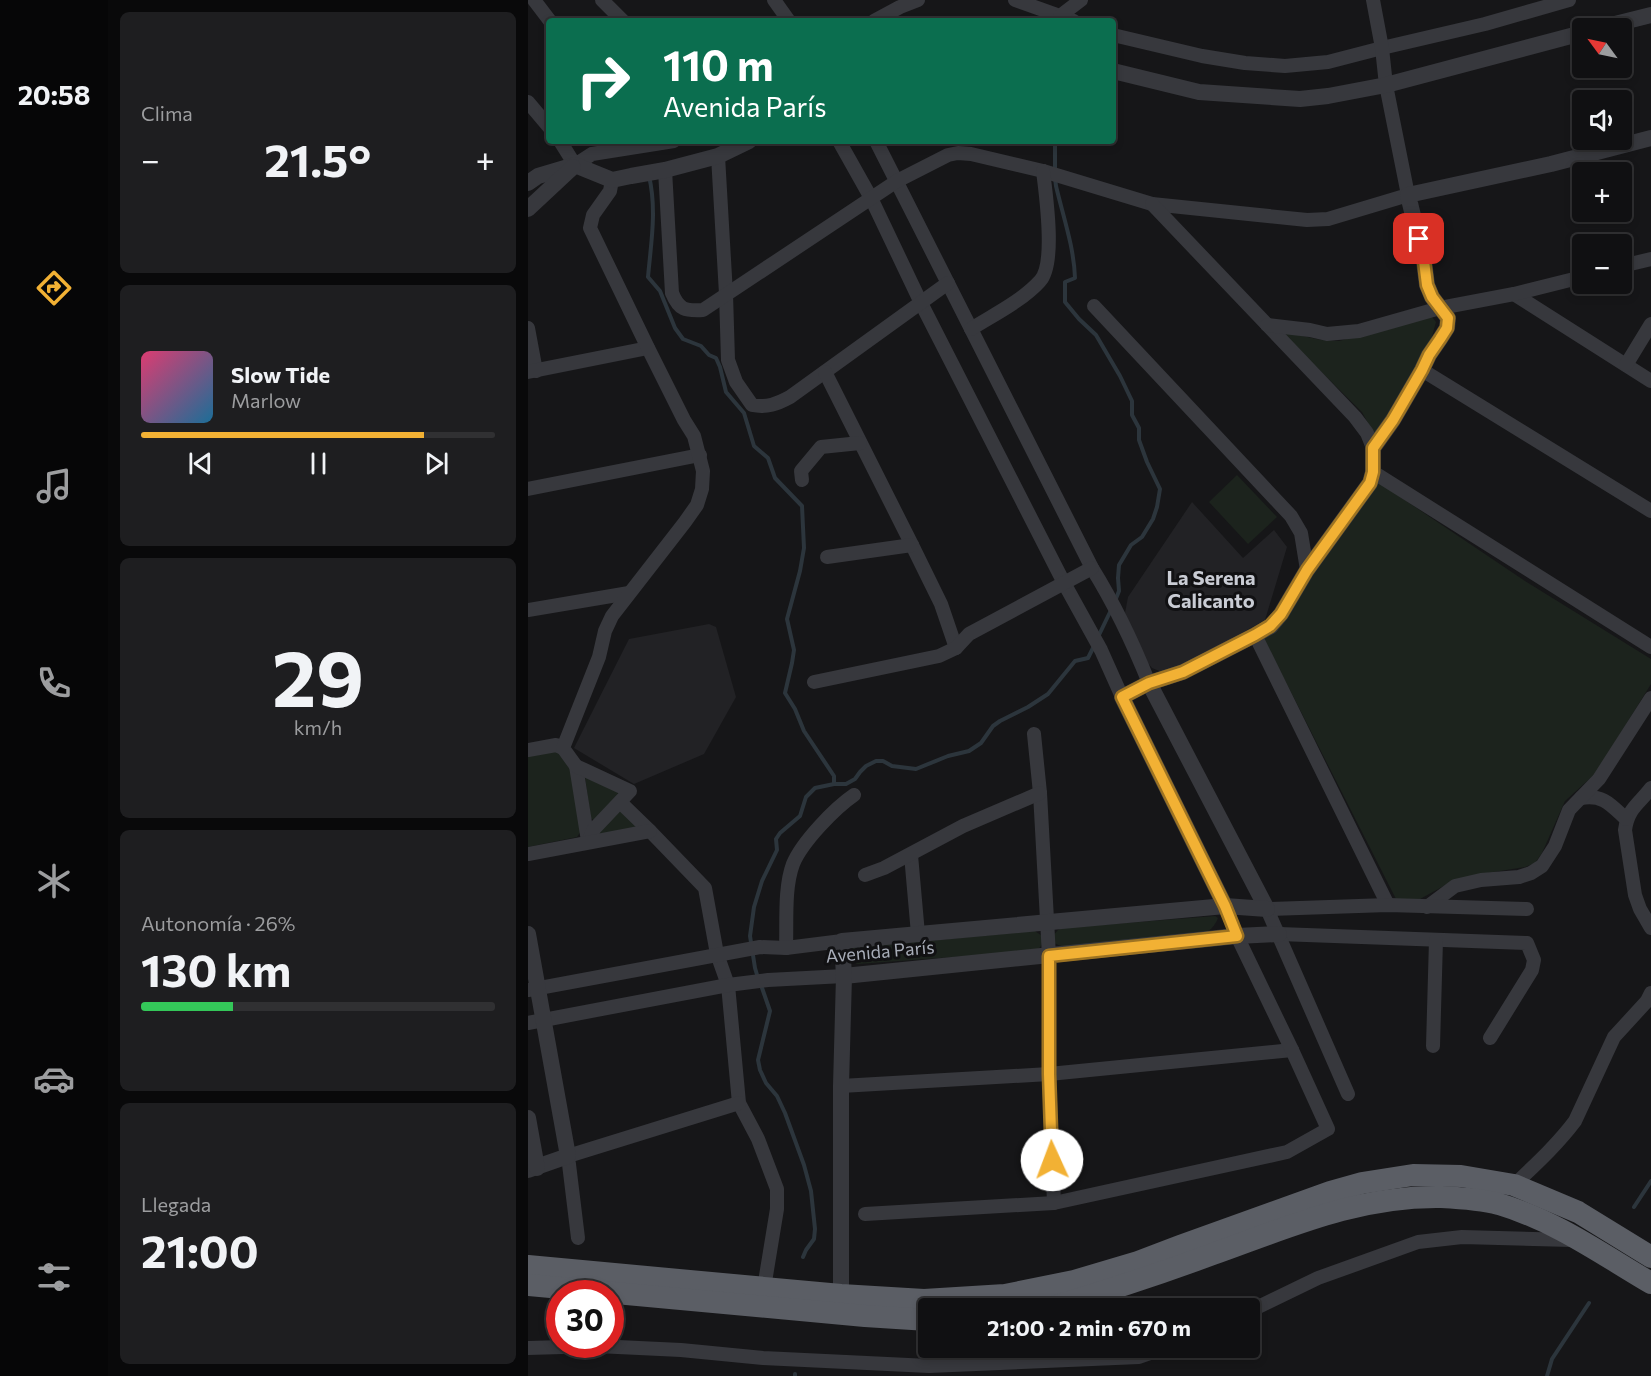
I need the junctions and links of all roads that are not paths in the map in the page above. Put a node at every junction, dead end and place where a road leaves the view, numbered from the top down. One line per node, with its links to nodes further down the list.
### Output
1 (534, 0): 10 (street)
2 (602, 0): 11 (street)
3 (774, 0): 12 (street)
4 (918, 0): 13 (street)
5 (1015, 0): 14 (street)
6 (1081, 0): 15 (street)
7 (1373, 0): 19 (street)
8 (1569, 0): 19 (street)
9 (1651, 15): 16 (street)
10 (548, 18)
11 (620, 18)
12 (787, 18)
13 (880, 18)
14 (1064, 18)
15 (1068, 18)
16 (1632, 20)
17 (1116, 36): 19 (street)
18 (1572, 36): 21 (street)
19 (1382, 48): 21 (street)
20 (1116, 72): 21 (street)
21 (1386, 85): 37 (street)
22 (528, 102): 23 (street)
23 (546, 123)
24 (1651, 138): 37 (street)
25 (562, 144): 31 (street)
26 (643, 144): 31 (street)
27 (743, 144): 30 (street)
28 (841, 144): 38 (street)
29 (878, 144): 35 (street)
30 (718, 156): 32 (street); 45 (street)
31 (575, 165): 34 (street); 36 (street); 40 (street)
32 (665, 170): 34 (street); 45 (street)
33 (1043, 171): 35 (street); 39 (street); 53 (street)
34 (612, 180): 54 (street)
35 (897, 181): 38 (street); 44 (street)
36 (528, 183)
37 (1408, 195): 39 (street); 49 (street)
38 (871, 198): 45 (street); 47 (street)
39 (1152, 204): 51 (street)
40 (528, 209)
41 (1651, 259): 42 (street)
42 (1632, 264)
43 (1572, 280): 46 (street)
44 (948, 283): 47 (street); 53 (street)
45 (726, 294): 58 (street)
46 (1514, 294): 49 (street); 55 (street)
47 (921, 303): 58 (street); 71 (street)
48 (1094, 306): 70 (street)
49 (1440, 308): 51 (street); 56 (street)
50 (1651, 324): 55 (street)
51 (1267, 325): 61 (street)
52 (528, 328): 57 (street)
53 (971, 329): 69 (street)
54 (648, 348): 57 (street); 62 (street)
55 (1626, 365): 59 (street)
56 (1422, 370): 61 (street); 66 (street)
57 (532, 371)
58 (825, 372): 60 (street)
59 (1651, 381)
60 (860, 442): 64 (street); 67 (street)
61 (1373, 448): 63 (street)
62 (700, 455): 65 (street); 72 (street)
63 (1373, 472): 70 (street); 75 (street)
64 (802, 480)
65 (528, 489)
66 (1651, 511)
67 (912, 545): 68 (street); 76 (street)
68 (827, 557)
69 (1092, 568): 71 (street); 78 (street)
70 (1307, 570): 74 (street)
71 (1064, 583): 76 (street); 79 (street)
72 (629, 593): 73 (street); 84 (street)
73 (528, 610)
74 (1255, 635): 78 (street); 98 (street)
75 (1651, 647)
76 (956, 648): 77 (street)
77 (814, 682)
78 (1149, 683): 79 (street); 101 (street)
79 (1122, 697): 99 (street)
80 (1651, 698): 82 (street)
81 (1651, 715): 82 (street)
82 (1631, 727): 90 (street)
83 (1034, 734): 88 (street)
84 (563, 748): 85 (street); 86 (street)
85 (528, 750)
86 (576, 766): 91 (street); 94 (street)
87 (1651, 788): 92 (street)
88 (1040, 793): 96 (street); 103 (street)
89 (854, 795): 111 (street)
90 (1581, 798): 92 (street); 100 (street)
91 (620, 802): 93 (street); 94 (street)
92 (1626, 819): 104 (street)
93 (650, 831): 94 (street); 112 (street)
94 (588, 842): 95 (street)
95 (528, 854)
96 (911, 855): 97 (street); 106 (street)
97 (864, 874)
98 (1388, 905): 100 (street); 101 (street)
99 (1225, 906): 101 (street); 103 (street); 108 (street)
100 (1427, 907): 102 (street)
101 (1267, 909): 107 (street)
102 (1527, 909)
103 (1047, 924): 106 (street); 113 (street)
104 (1651, 928)
105 (528, 934): 116 (street)
106 (918, 934): 110 (street)
107 (1279, 934): 108 (street, Avenida París); 109 (street); 124 (street)
108 (1237, 936): 113 (street, Avenida París); 121 (street)
109 (1436, 940): 119 (street); 120 (street)
110 (842, 941): 111 (street, Avenida París); 114 (street)
111 (786, 948): 112 (street, Avenida París)
112 (717, 954): 115 (street); 116 (street, Avenida París)
113 (1049, 956): 114 (street, Avenida París); 122 (street)
114 (844, 976): 115 (street, Avenida París); 123 (street)
115 (728, 985): 118 (street, Avenida París); 125 (street)
116 (533, 989): 118 (street)
117 (1651, 993): 129 (street)
118 (536, 1022): 127 (street)
119 (1490, 1038)
120 (1433, 1046)
121 (1292, 1050): 122 (street); 130 (street)
122 (1049, 1074): 123 (street); 130 (street)
123 (841, 1086): 139 (street)
124 (1348, 1094)
125 (739, 1103): 127 (street); 138 (street)
126 (528, 1118): 128 (street)
127 (568, 1156): 128 (street); 132 (street)
128 (533, 1169)
129 (1514, 1185): 134 (highway); 139 (highway)
130 (1054, 1203): 131 (street)
131 (865, 1214)
132 (578, 1238)
133 (1579, 1240): 136 (highway); 140 (highway); 141 (street)
134 (1651, 1257)
135 (528, 1266): 138 (highway)
136 (1651, 1283)
137 (528, 1285): 142 (highway)
138 (764, 1288): 139 (highway)
139 (841, 1295)
140 (1082, 1298)
141 (1260, 1306)
142 (918, 1319)
143 (528, 1348): 144 (street)
144 (1116, 1358)

